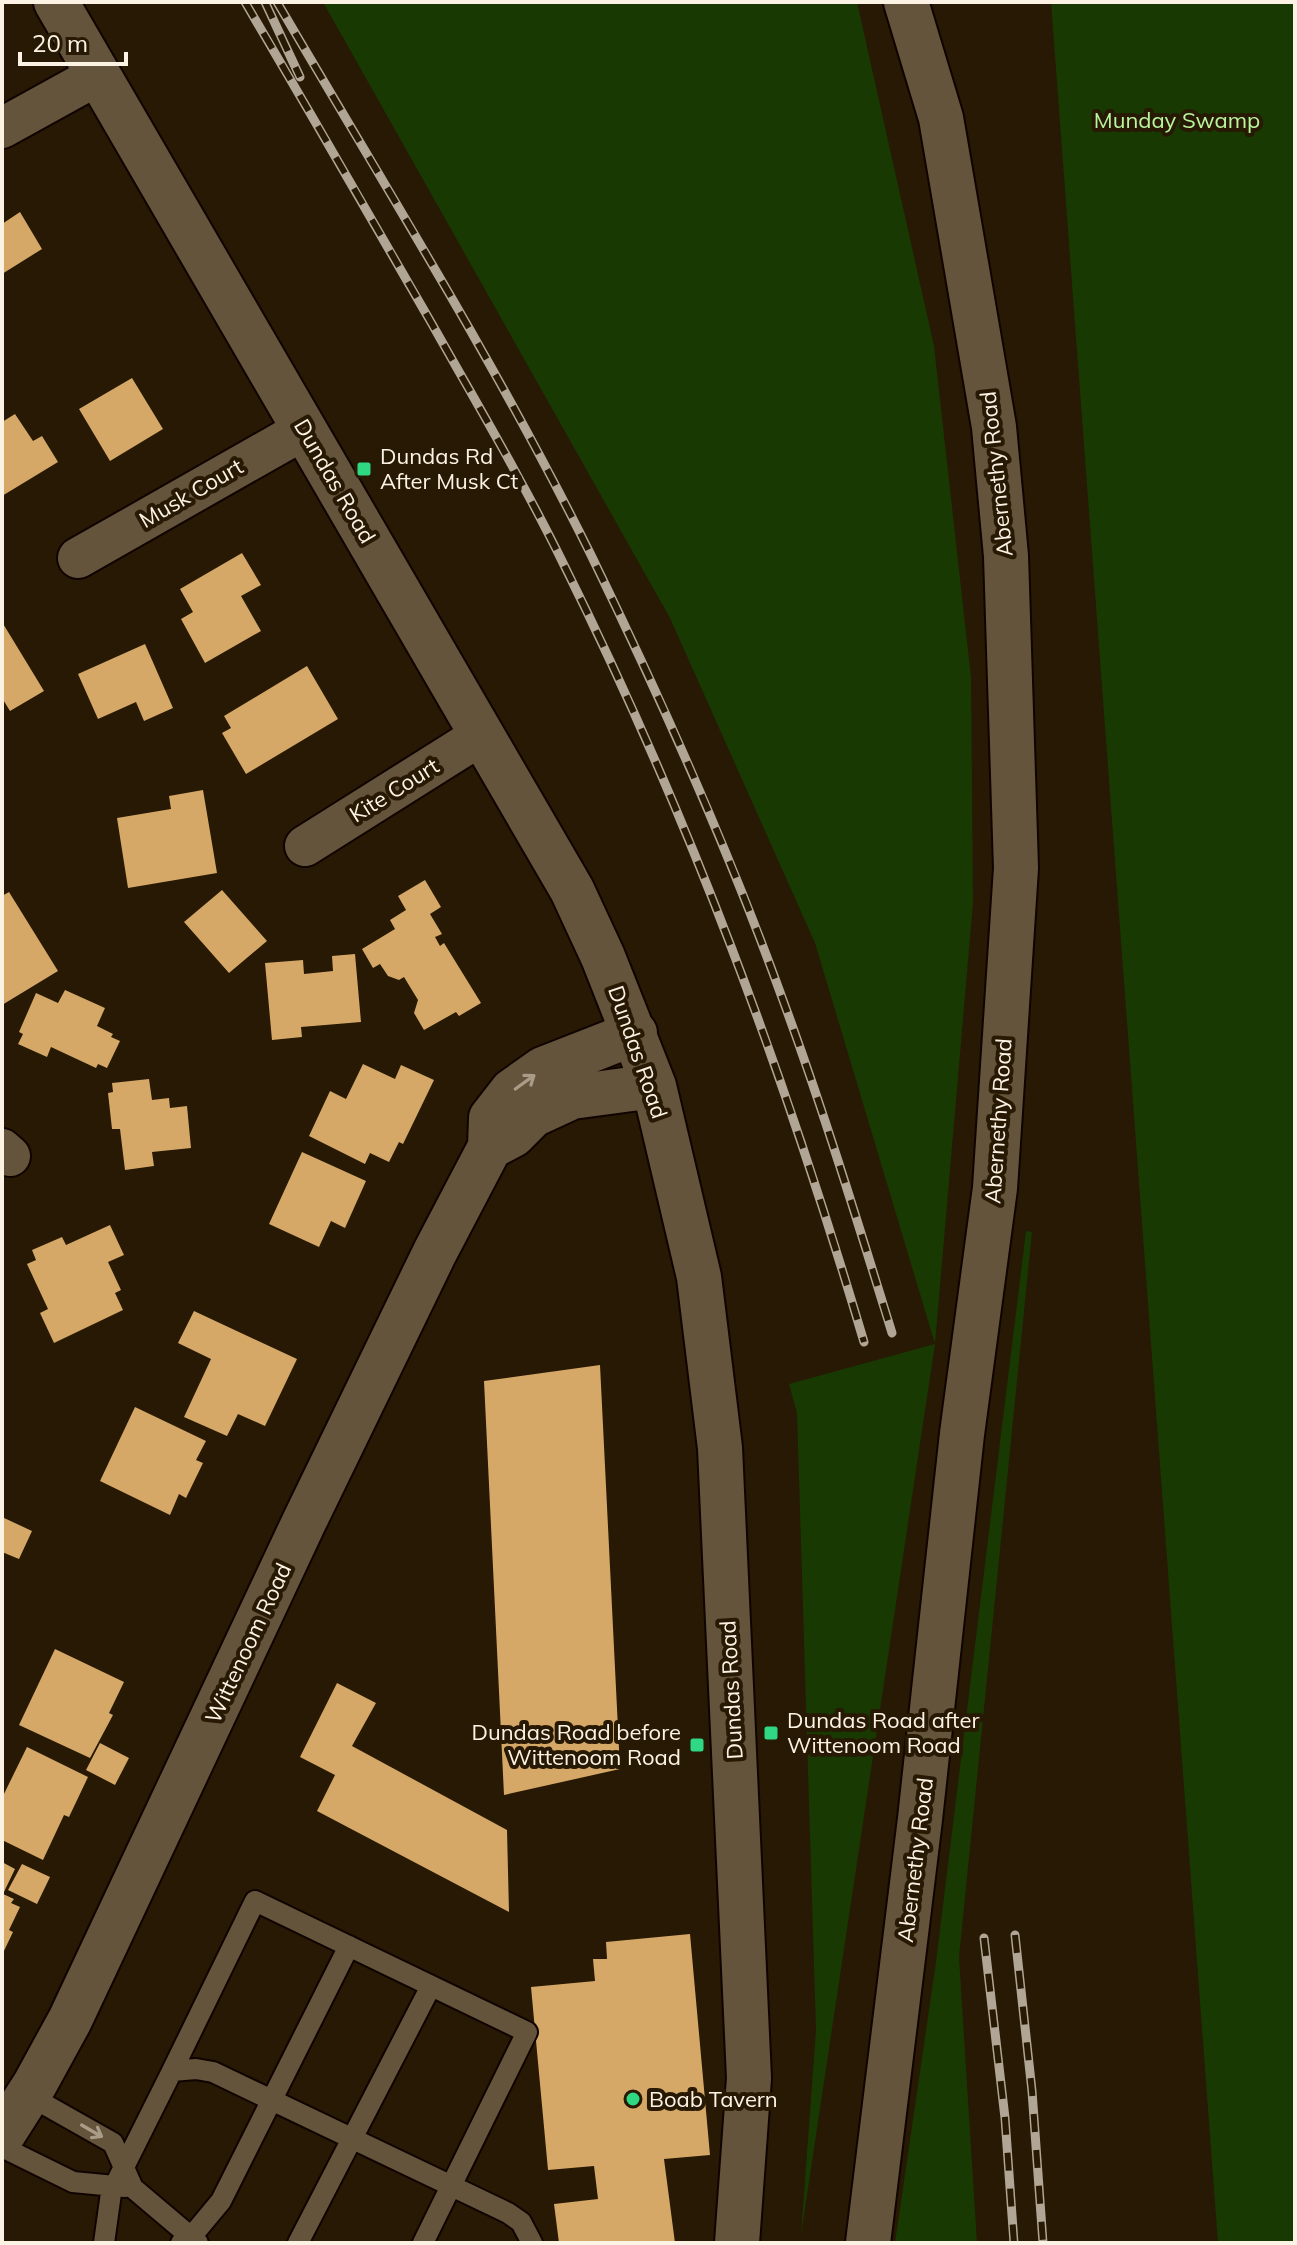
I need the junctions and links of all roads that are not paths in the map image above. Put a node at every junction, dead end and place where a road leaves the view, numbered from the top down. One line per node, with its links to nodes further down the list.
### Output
1 (56, 2): 3 (main road, Dundas Road)
2 (906, 2): 28 (main road, Abernethy Road)
3 (98, 75): 4 (street); 5 (main road, Dundas Road)
4 (2, 128)
5 (305, 429): 6 (street, Musk Court); 7 (main road, Dundas Road)
6 (78, 558)
7 (483, 734): 8 (street, Kite Court); 9 (main road, Dundas Road)
8 (305, 846)
9 (635, 1033): 10 (main road, Dundas Road); 11 (main road, Wittenoom Road, one-way to 9)
10 (654, 1086): 11 (main road, Wittenoom Road); 27 (main road, Dundas Road)
11 (490, 1147): 15 (main road, Wittenoom Road)
12 (349, 1946): 13 (lane); 14 (lane); 16 (lane)
13 (431, 1986): 18 (lane); 21 (lane)
14 (172, 2071): 16 (lane); 20 (lane)
15 (28, 2095): 17 (main road, Wittenoom Road); 20 (lane, one-way to 20)
16 (271, 2100): 18 (lane); 22 (lane)
17 (2, 2136)
18 (352, 2138): 21 (lane); 24 (lane)
19 (2, 2147): 20 (lane)
20 (124, 2181): 22 (lane); 23 (lane)
21 (451, 2186): 25 (lane); 26 (lane)
22 (190, 2241)
23 (104, 2243)
24 (298, 2243)
25 (423, 2243)
26 (532, 2243)
27 (737, 2243)
28 (868, 2243)

